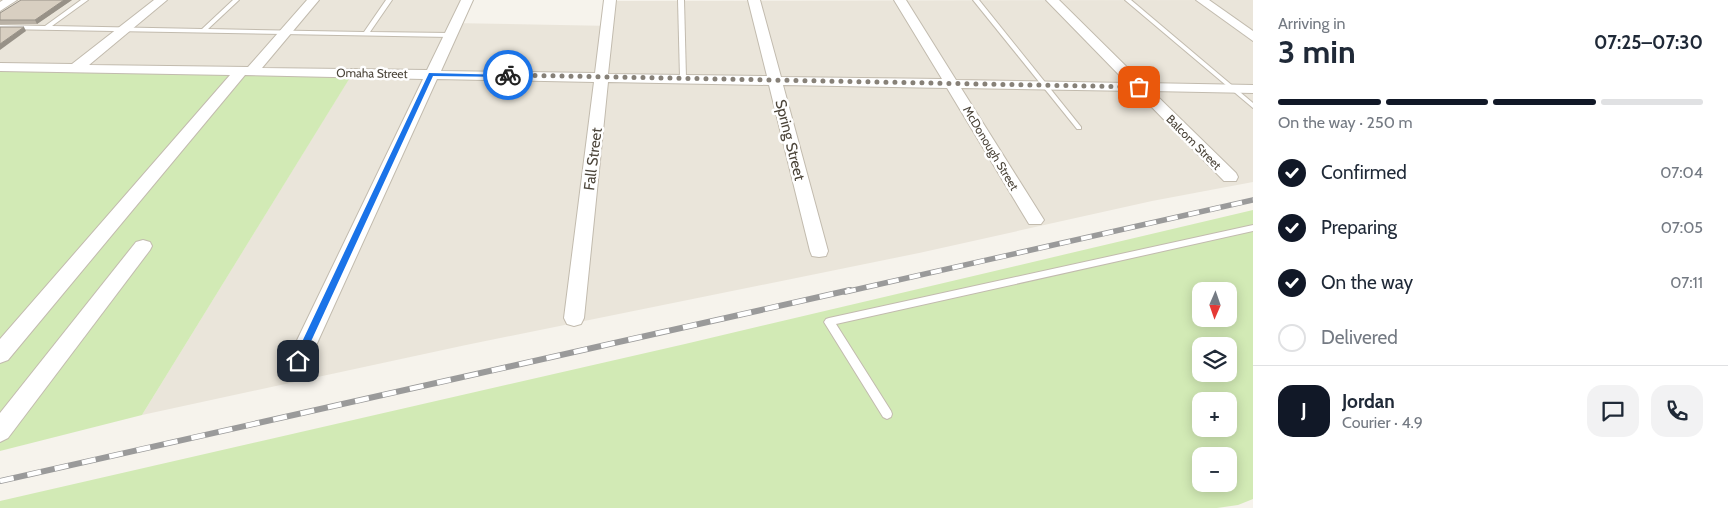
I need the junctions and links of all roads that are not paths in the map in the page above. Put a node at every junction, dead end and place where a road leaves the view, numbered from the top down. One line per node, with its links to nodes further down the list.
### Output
1 (11, 0): 16 (street)
2 (85, 0): 18 (lane)
3 (161, 0): 19 (street)
4 (236, 0): 20 (lane)
5 (313, 0): 21 (street)
6 (389, 0): 22 (lane)
7 (467, 0): 23 (street)
8 (610, 0): 29 (street, Fall Street)
9 (681, 0): 30 (lane)
10 (754, 0): 31 (street, Spring Street)
11 (900, 0): 32 (street, McDonough Street)
12 (976, 0): 33 (lane)
13 (1052, 0): 34 (street, Balcom Street)
14 (1128, 0): 35 (lane)
15 (1202, 0): 24 (street)
16 (0, 7)
17 (0, 27): 18 (lane)
18 (47, 28): 19 (lane)
19 (125, 28): 20 (lane); 26 (street)
20 (203, 31): 21 (lane)
21 (287, 31): 22 (lane); 27 (street)
22 (366, 33): 23 (lane)
23 (450, 35): 28 (street)
24 (1253, 37)
25 (0, 67): 26 (street, Omaha Street)
26 (76, 68): 27 (street, Omaha Street)
27 (247, 71): 28 (street, Omaha Street); 45 (street)
28 (431, 74): 29 (street, Omaha Street); 46 (street)
29 (602, 77): 30 (street, Omaha Street); 44 (street, Fall Street)
30 (682, 78): 31 (street, Omaha Street)
31 (775, 80): 32 (street, Omaha Street); 43 (street, Spring Street)
32 (952, 83): 33 (street, Omaha Street); 40 (street, McDonough Street)
33 (1045, 85): 34 (street, Omaha Street); 38 (lane)
34 (1139, 87): 35 (street, Omaha Street); 39 (street, Balcom Street)
35 (1232, 88): 36 (street, Omaha Street); 37 (lane)
36 (1253, 89)
37 (1253, 106)
38 (1079, 128)
39 (1230, 178)
40 (1035, 220)
41 (1253, 228): 47 (lane)
42 (143, 246): 48 (street)
43 (819, 251)
44 (574, 318)
45 (0, 354)
46 (298, 361)
47 (887, 414)
48 (0, 431)

